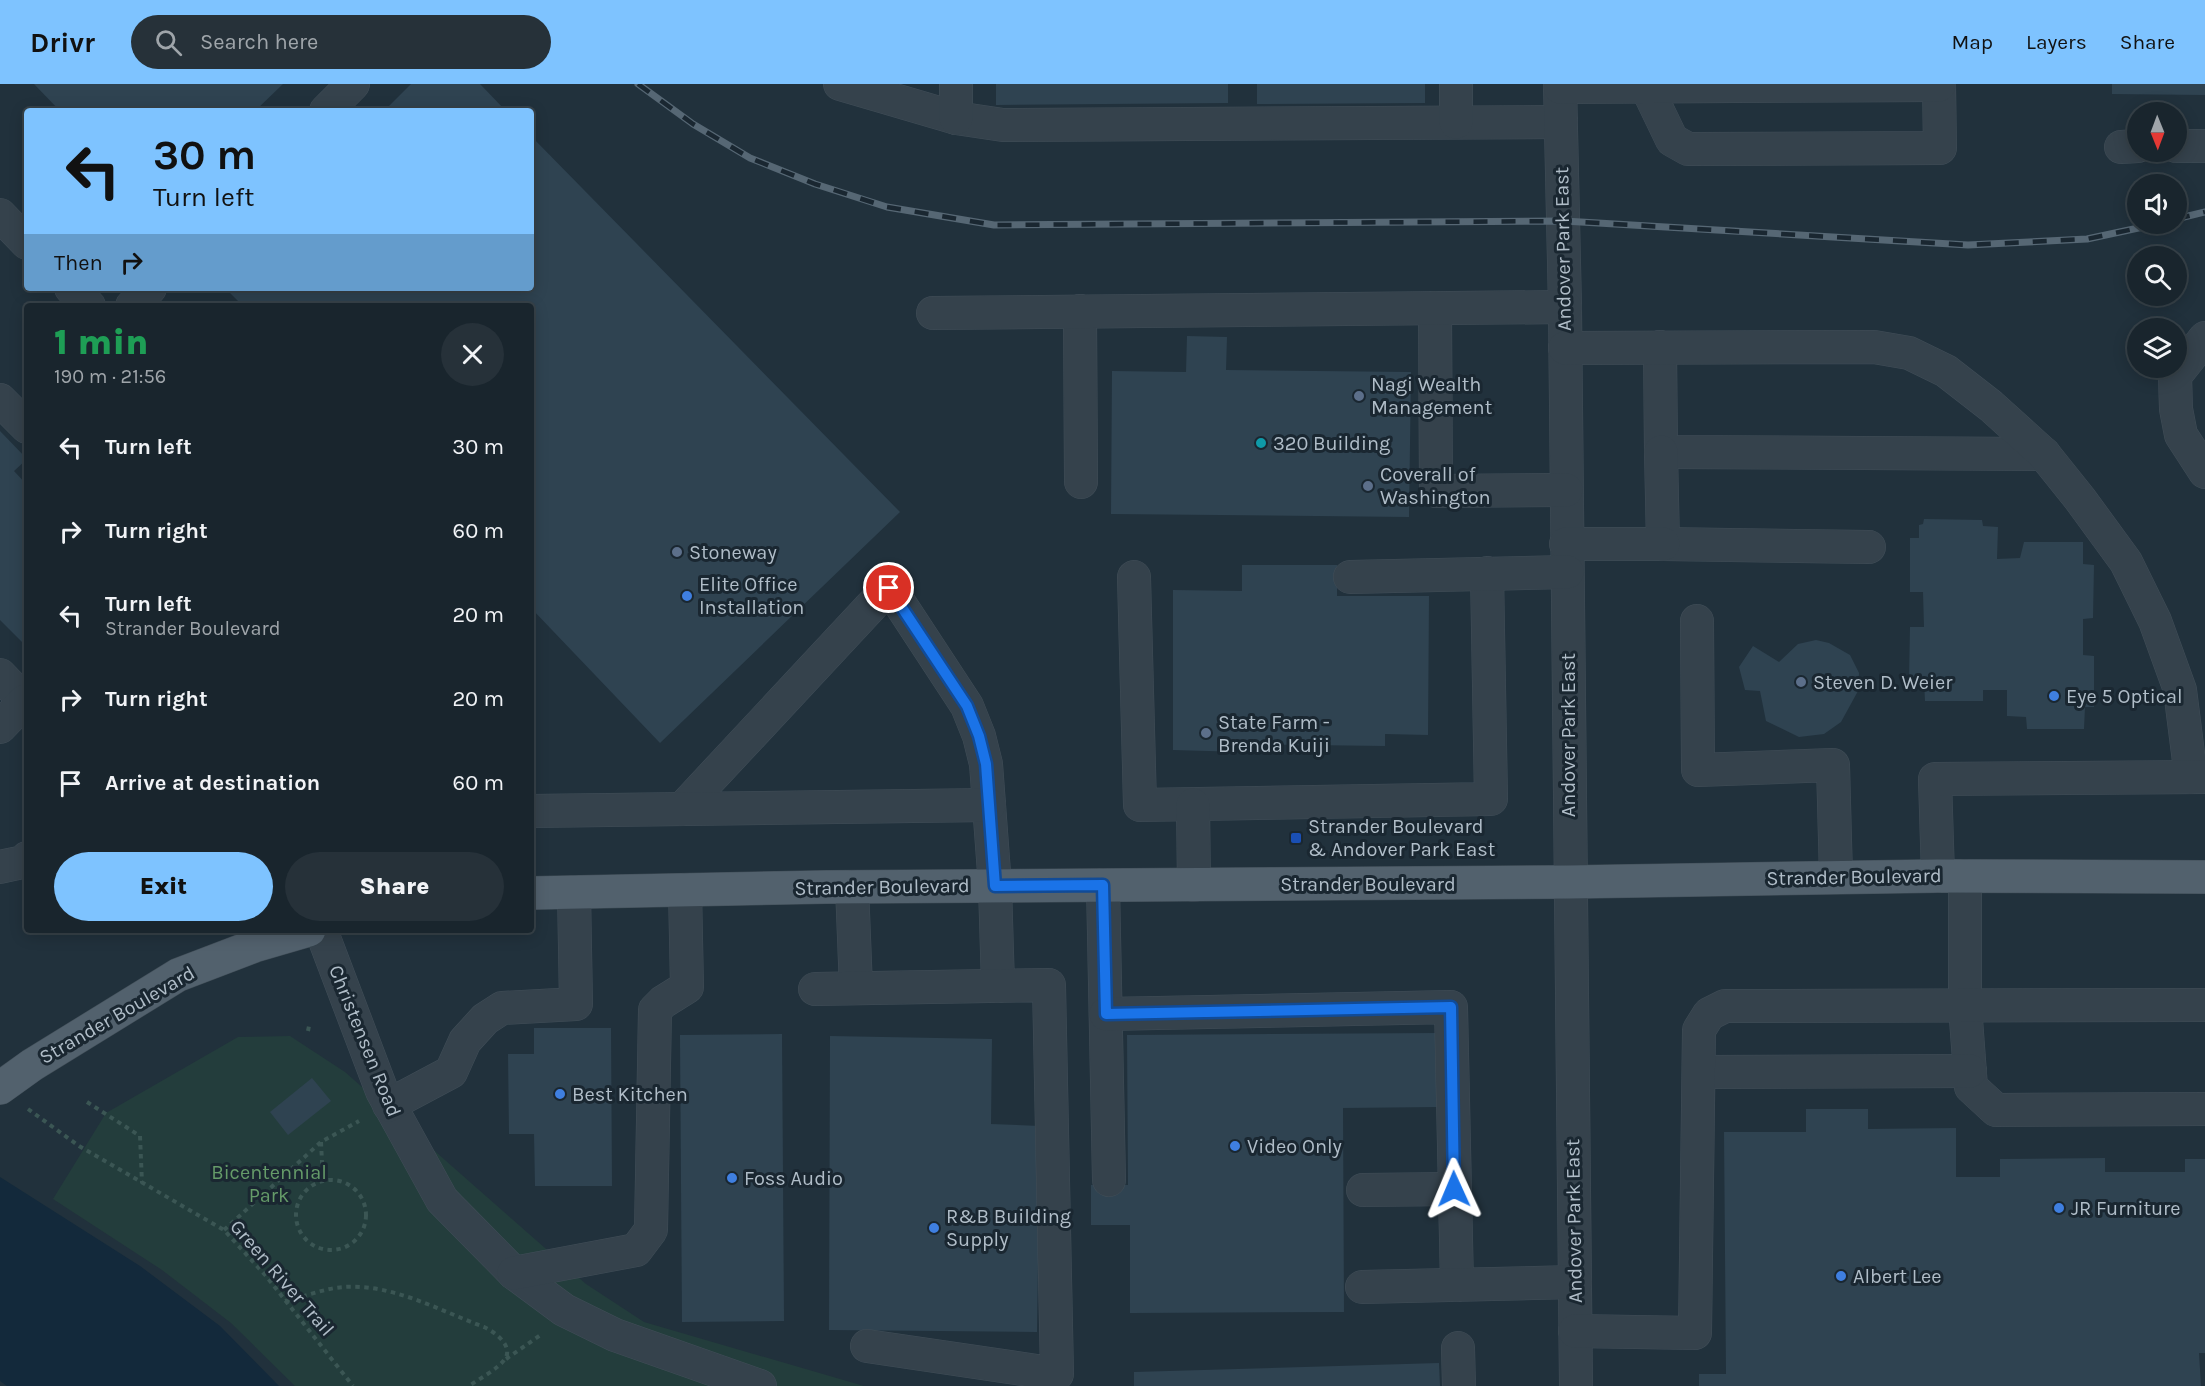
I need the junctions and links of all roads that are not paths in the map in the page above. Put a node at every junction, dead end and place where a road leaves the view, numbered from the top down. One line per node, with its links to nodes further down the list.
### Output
1 (353, 84): 8 (street)
2 (840, 84): 9 (street)
3 (956, 84): 9 (street)
4 (1456, 84): 10 (street)
5 (1940, 84): 7 (street); 7 (street)
6 (1560, 85): 7 (street); 11 (street, Andover Park East)
7 (1646, 86)
8 (329, 108)
9 (956, 118): 10 (street)
10 (1456, 122): 11 (street)
11 (1561, 122): 20 (street, Andover Park East)
12 (2187, 146): 13 (street)
13 (2205, 146)
14 (0, 215): 15 (street)
15 (24, 240)
16 (74, 291): 18 (street)
17 (147, 291): 19 (street)
18 (86, 303)
19 (135, 303)
20 (1565, 307): 21 (street); 25 (street, Andover Park East)
21 (1435, 308): 22 (street); 33 (street)
22 (1080, 312): 23 (street); 32 (street)
23 (933, 313)
24 (2205, 338): 31 (street)
25 (1565, 348): 26 (street); 33 (street, Andover Park East)
26 (1660, 348): 29 (street); 30 (street)
27 (0, 400): 28 (street)
28 (24, 424)
29 (1661, 452): 30 (street); 34 (street)
30 (2044, 454): 45 (street)
31 (2205, 472)
32 (1081, 482)
33 (1566, 490): 36 (street, Andover Park East)
34 (1663, 544): 35 (street); 36 (street)
35 (1869, 547)
36 (1567, 558): 37 (street); 55 (street, Andover Park East)
37 (1487, 573): 39 (street); 47 (street)
38 (1134, 577): 47 (street)
39 (1350, 577)
40 (1697, 621): 53 (street)
41 (0, 675): 42 (street)
42 (24, 700)
43 (24, 704): 44 (street)
44 (0, 727)
45 (2198, 777): 52 (street)
46 (989, 805): 48 (street); 48 (street); 58 (street)
47 (1193, 805): 57 (street)
48 (682, 809): 49 (street)
49 (534, 811)
50 (24, 861): 51 (street)
51 (0, 867)
52 (1951, 876): 53 (main road, Strander Boulevard); 54 (main road, Strander Boulevard); 70 (street)
53 (1836, 877): 55 (main road, Strander Boulevard)
54 (2205, 877)
55 (1569, 882): 57 (main road, Strander Boulevard); 81 (street, Andover Park East)
56 (1103, 885): 57 (main road, Strander Boulevard); 58 (main road, Strander Boulevard); 71 (street)
57 (1194, 885)
58 (995, 886): 59 (main road, Strander Boulevard); 66 (street)
59 (852, 887): 60 (main road, Strander Boulevard); 67 (street)
60 (685, 890): 61 (main road, Strander Boulevard); 80 (street)
61 (574, 892): 62 (main road, Strander Boulevard); 75 (street)
62 (534, 893)
63 (287, 933): 65 (main road, Strander Boulevard)
64 (322, 933): 75 (street, Christensen Road)
65 (242, 939): 74 (main road, Strander Boulevard)
66 (998, 986): 67 (street); 85 (street)
67 (856, 988): 68 (street)
68 (815, 989)
69 (2205, 1005): 70 (street)
70 (1965, 1006): 72 (street); 73 (street)
71 (1106, 1014): 77 (street); 78 (street)
72 (1970, 1071): 73 (street); 76 (street)
73 (1699, 1072): 84 (street)
74 (0, 1088)
75 (389, 1105): 80 (street, Christensen Road)
76 (2205, 1109)
77 (1109, 1180)
78 (1454, 1189): 79 (street); 82 (street)
79 (1363, 1190)
80 (514, 1273): 87 (street, Christensen Road)
81 (1575, 1282): 82 (street); 84 (street, Andover Park East)
82 (1456, 1285): 83 (street)
83 (1362, 1287)
84 (1575, 1331): 91 (street, Andover Park East)
85 (867, 1346)
86 (1458, 1348): 90 (street)
87 (680, 1358): 88 (street); 89 (street, Christensen Road)
88 (727, 1386)
89 (760, 1386)
90 (1459, 1386)
91 (1576, 1386)

